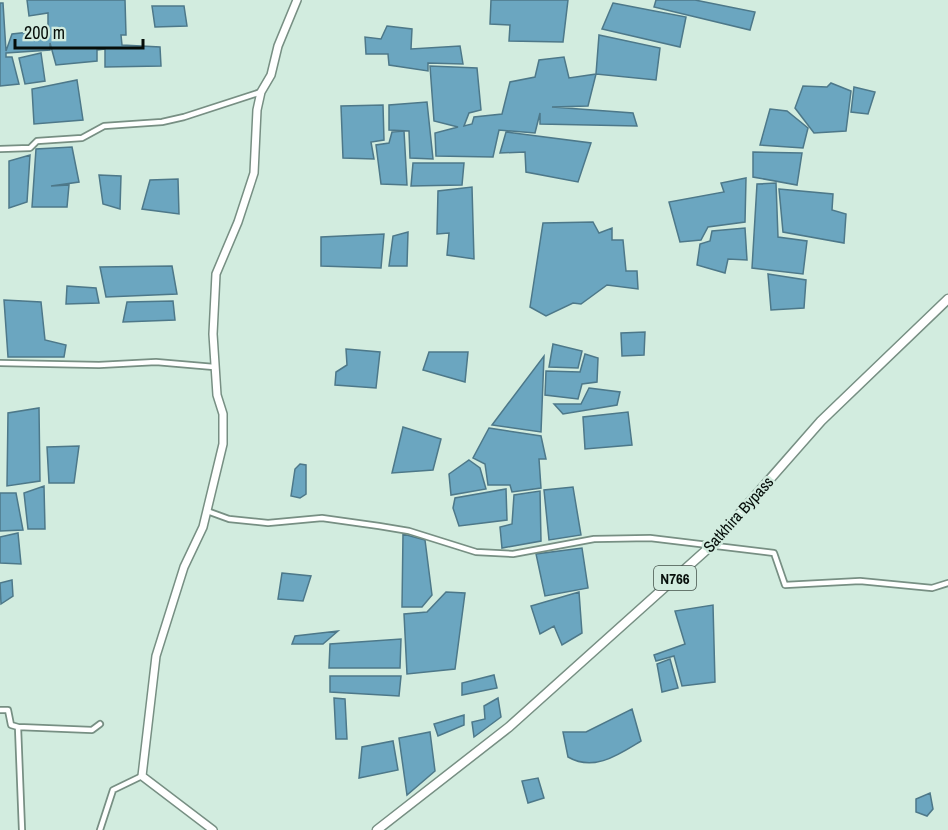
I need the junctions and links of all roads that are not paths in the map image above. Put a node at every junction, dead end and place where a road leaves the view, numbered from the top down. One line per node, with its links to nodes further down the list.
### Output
1 (297, 0): 2 (street)
2 (261, 92): 3 (street); 6 (street)
3 (0, 149)
4 (948, 298): 8 (highway, Satkhira Bypass / N766)
5 (0, 363): 6 (street)
6 (214, 367): 7 (street)
7 (207, 511): 8 (street); 13 (street)
8 (713, 544): 9 (street); 17 (highway, Satkhira Bypass / N766)
9 (948, 583)
10 (0, 710): 12 (street)
11 (99, 724): 12 (street)
12 (18, 727): 15 (street)
13 (142, 776): 14 (street); 16 (street)
14 (209, 829)
15 (22, 830)
16 (100, 830)
17 (377, 830)

